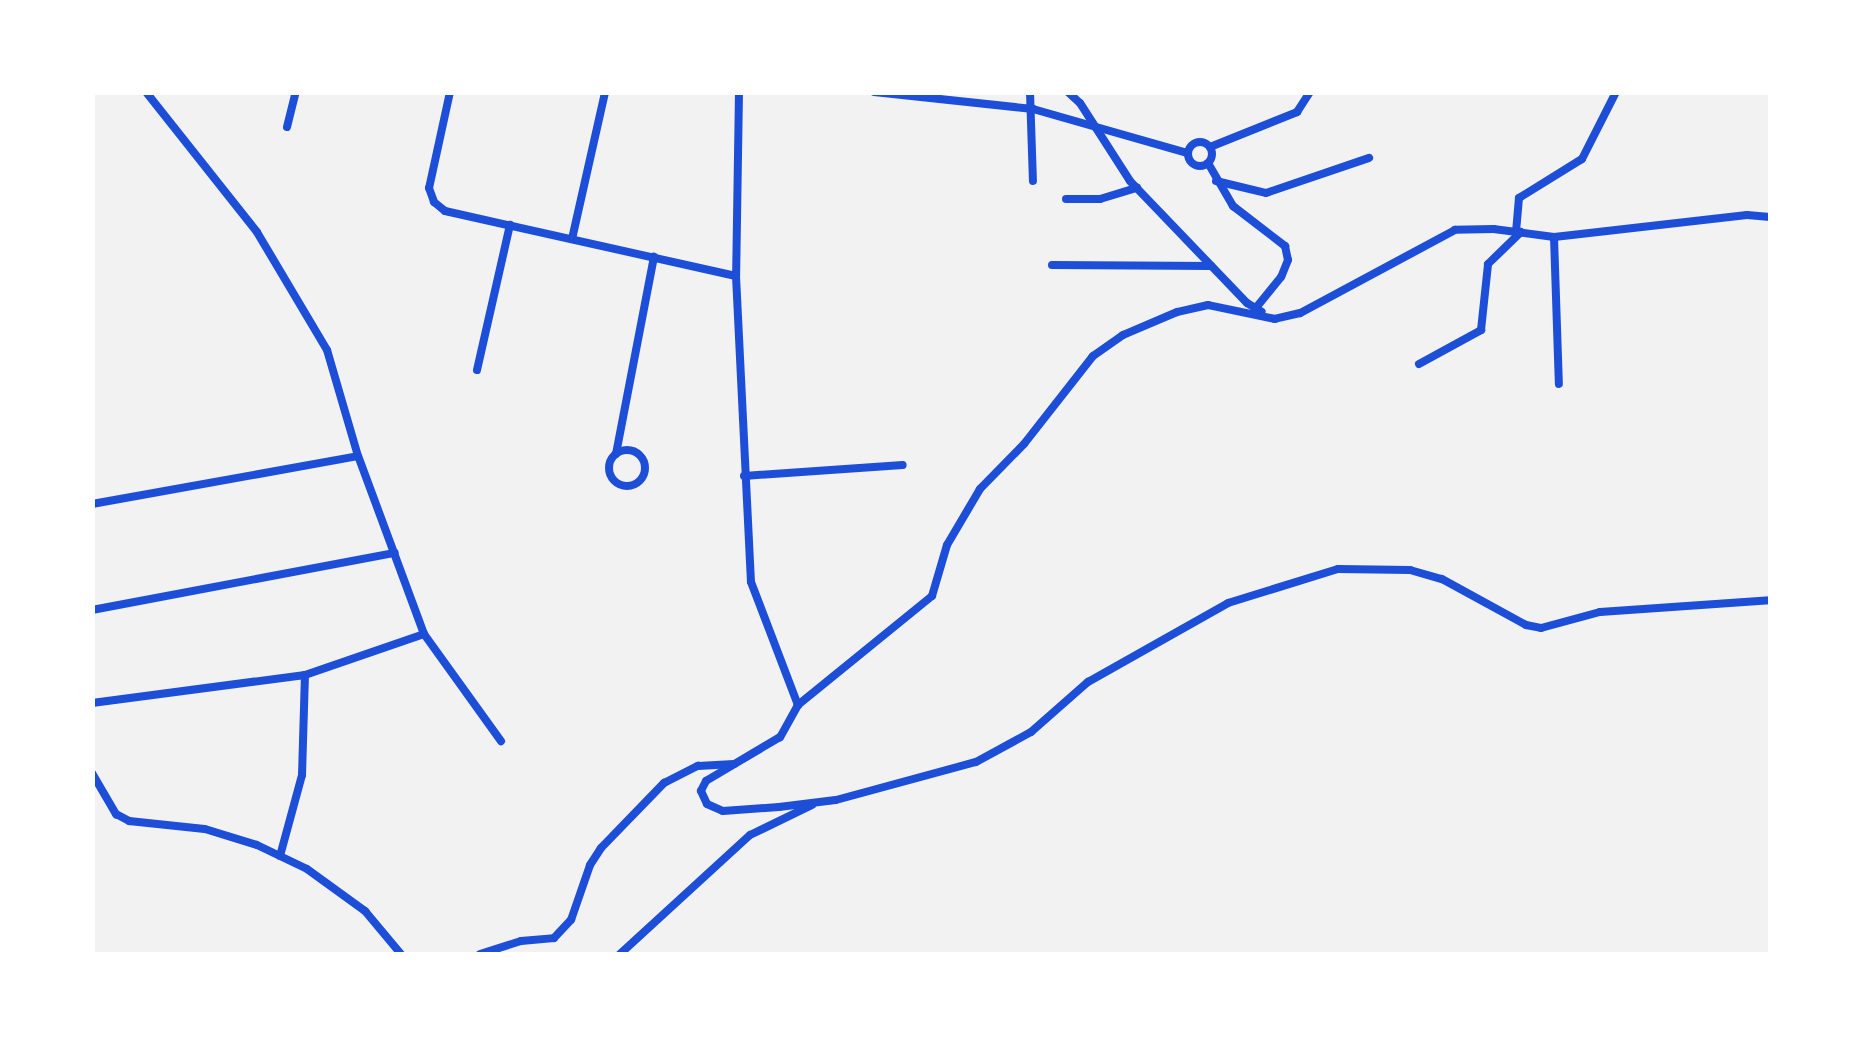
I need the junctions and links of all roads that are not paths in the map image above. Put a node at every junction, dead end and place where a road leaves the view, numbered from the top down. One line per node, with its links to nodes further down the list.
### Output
1 (146, 92): 37 (street)
2 (296, 92): 12 (street)
3 (450, 92): 23 (street)
4 (604, 92): 26 (street)
5 (738, 92): 30 (street)
6 (874, 92): 11 (street)
7 (1030, 92): 11 (street)
8 (1068, 92): 13 (street)
9 (1310, 92): 14 (street)
10 (1616, 92): 24 (street)
11 (1033, 109): 13 (street); 18 (street)
12 (287, 127)
13 (1098, 130): 15 (street); 20 (street)
14 (1210, 147): 15 (street); 17 (street)
15 (1187, 153): 17 (street)
16 (1369, 158): 19 (street)
17 (1208, 163): 19 (street)
18 (1033, 180)
19 (1215, 181): 31 (street)
20 (1137, 188): 21 (street); 29 (street)
21 (1066, 199)
22 (1770, 217): 25 (street)
23 (510, 225): 26 (street); 34 (street)
24 (1518, 232): 25 (street); 32 (street); 33 (street)
25 (1554, 237): 35 (street)
26 (572, 239): 27 (street)
27 (654, 257): 30 (street); 36 (street)
28 (1052, 264): 29 (street)
29 (1211, 266): 31 (street)
30 (736, 276): 39 (street)
31 (1256, 308): 32 (street)
32 (1275, 318): 47 (street)
33 (1419, 364)
34 (478, 370)
35 (1558, 384)
36 (616, 454): 36 (street)
37 (358, 456): 40 (street); 41 (street)
38 (903, 466): 39 (street)
39 (744, 476): 47 (street)
40 (92, 504)
41 (395, 553): 43 (street); 44 (street)
42 (1770, 600): 51 (street)
43 (92, 610)
44 (424, 634): 45 (street); 48 (street)
45 (305, 674): 46 (street); 52 (street)
46 (92, 703)
47 (798, 705): 49 (street)
48 (501, 740)
49 (736, 764): 51 (street); 54 (street)
50 (92, 773): 52 (street)
51 (817, 803): 55 (street)
52 (280, 856): 53 (street)
53 (401, 954)
54 (480, 954)
55 (620, 954)

